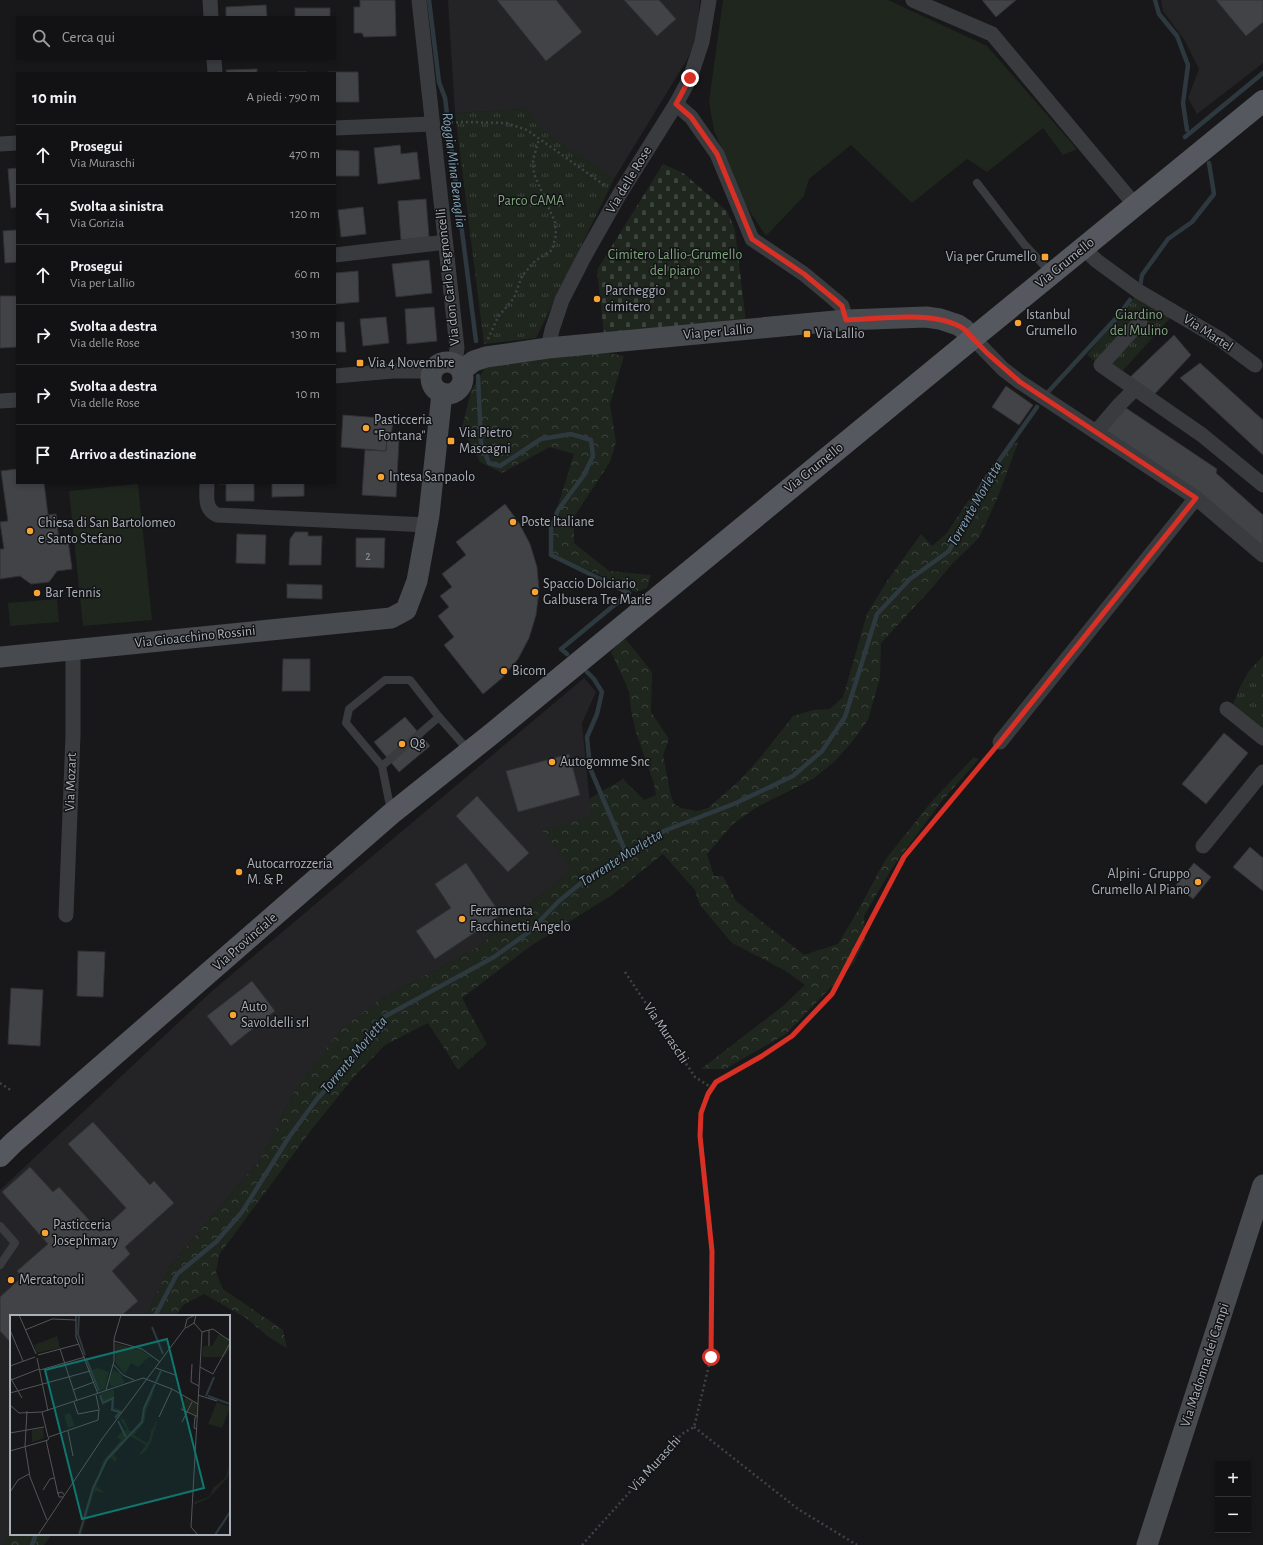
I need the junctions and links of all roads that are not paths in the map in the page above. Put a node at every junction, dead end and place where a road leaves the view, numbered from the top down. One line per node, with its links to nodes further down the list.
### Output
1 (210, 0): 5 (street)
2 (418, 0): 10 (street, Via don Carlo Pagnoncelli)
3 (709, 0): 9 (street, Via delle Rose)
4 (913, 0): 15 (street)
5 (211, 16)
6 (214, 60): 7 (street)
7 (215, 72)
8 (1263, 101): 15 (main road, Via Grumello)
9 (676, 104): 20 (street); 23 (street, Via delle Rose)
10 (436, 124): 11 (street); 16 (street, Via don Carlo Pagnoncelli)
11 (336, 128)
12 (16, 143): 13 (street)
13 (0, 144)
14 (977, 183): 19 (lane)
15 (1135, 205): 17 (main road, Via Grumello)
16 (445, 241): 18 (street); 25 (street, Via don Carlo Pagnoncelli)
17 (1083, 248): 19 (main road, Via Grumello); 24 (street, Via Martel)
18 (336, 255)
19 (1051, 274): 22 (main road, Via Grumello)
20 (846, 320): 22 (street, Via per Lallio); 23 (street, Via per Lallio)
21 (1140, 322): 28 (street)
22 (973, 338): 32 (street); 42 (main road, Via Grumello)
23 (548, 348): 25 (street, Via per Lallio)
24 (1254, 365)
25 (458, 366): 26 (street); 29 (street)
26 (432, 371): 27 (street); 29 (street)
27 (336, 376)
28 (1135, 389): 32 (street); 34 (street)
29 (442, 393): 36 (street)
30 (16, 400): 31 (street)
31 (0, 401)
32 (1096, 432): 35 (street)
33 (207, 484): 36 (street)
34 (1263, 484)
35 (1196, 498): 37 (street); 44 (street)
36 (427, 525): 38 (street, Via Gioacchino Rossini)
37 (1263, 555)
38 (73, 649): 39 (street, Via Gioacchino Rossini); 50 (street, Via Mozart)
39 (0, 656)
40 (1227, 708): 43 (street)
41 (439, 718): 45 (lane); 46 (lane); 46 (lane)
42 (494, 732): 45 (main road, Via Provinciale)
43 (1263, 738)
44 (1000, 742)
45 (470, 751): 48 (main road, Via Provinciale)
46 (382, 766): 48 (lane)
47 (1263, 772): 49 (street)
48 (391, 814): 51 (main road, Via Provinciale)
49 (1203, 846)
50 (66, 914)
51 (0, 1156)
52 (1263, 1186): 55 (street, Via Madonna dei Campi)
53 (0, 1226): 54 (lane)
54 (0, 1265)
55 (1147, 1545)

